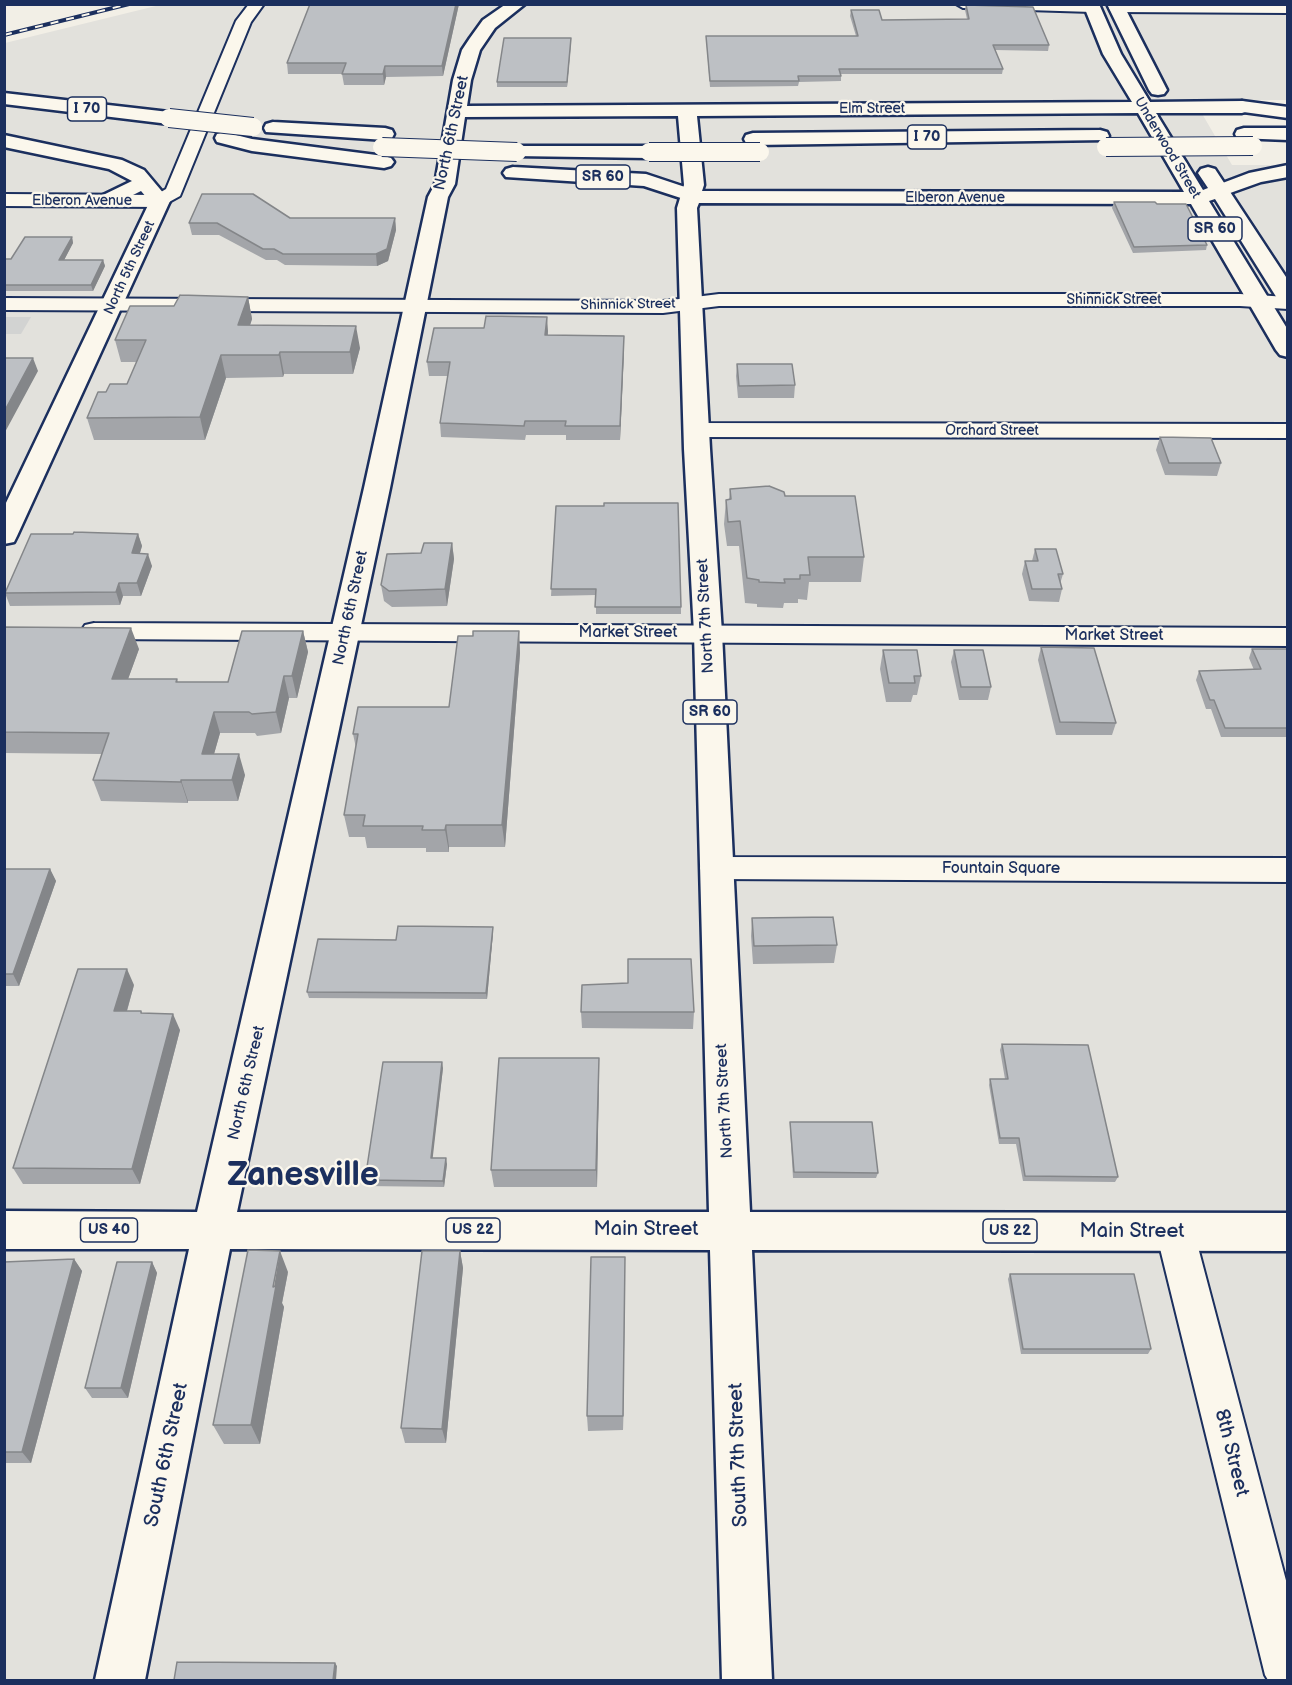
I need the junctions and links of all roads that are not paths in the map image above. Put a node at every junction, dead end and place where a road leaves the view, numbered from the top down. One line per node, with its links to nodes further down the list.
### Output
1 (256, 4): 31 (street, North 5th Street)
2 (517, 4): 14 (main road, North 6th Street)
3 (963, 4): 4 (street)
4 (1091, 6): 11 (main road, Underwood Street / SR 60)
5 (1116, 6): 6 (street); 9 (main road, Underwood Street / SR 60)
6 (1287, 9)
7 (4, 98): 16 (main road, I 70)
8 (1287, 106): 10 (street, Elm Street)
9 (1168, 107): 10 (main road, Elm Street); 11 (main road, Elm Street); 26 (main road, Underwood Street / SR 60)
10 (1242, 107): 15 (main road)
11 (1143, 108): 13 (main road, Elm Street); 28 (main road, Underwood Street / SR 60)
12 (4, 109): 16 (main road, I 70)
13 (687, 110): 14 (main road, Elm Street); 27 (main road, North 7th Street)
14 (457, 112): 38 (main road, North 6th Street)
15 (1287, 113)
16 (164, 124): 21 (main road, I 70, bridge); 21 (main road, I 70)
17 (1287, 134): 18 (main road, I 70)
18 (1249, 140): 20 (main road, I 70); 21 (main road, I 70, bridge)
19 (4, 141): 25 (main road)
20 (1287, 146)
21 (384, 148): 22 (main road)
22 (470, 170)
23 (492, 171): 27 (main road, SR 60)
24 (1287, 171): 26 (main road, Elberon Avenue)
25 (145, 182): 30 (main road); 31 (main road)
26 (1219, 191): 28 (main road, Elberon Avenue); 32 (main road, Underwood Street / SR 60)
27 (690, 195): 28 (main road, Elberon Avenue); 34 (main road, North 7th Street / SR 60)
28 (1197, 198): 33 (main road, Underwood Street / SR 60)
29 (4, 201): 30 (street, Elberon Avenue)
30 (106, 201): 31 (street, Elberon Avenue)
31 (160, 201): 37 (main road, North 5th Street)
32 (1287, 298)
33 (1258, 301): 34 (street, Shinnick Street); 35 (street, Shinnick Street); 39 (main road, Underwood Street / SR 60)
34 (692, 303): 38 (street, Shinnick Street); 40 (main road, North 7th Street / SR 60)
35 (1287, 303)
36 (4, 304): 37 (street, Shinnick Street)
37 (113, 304): 38 (street, Shinnick Street); 42 (main road, North 5th Street)
38 (416, 306): 44 (main road, North 6th Street)
39 (1287, 350)
40 (696, 429): 41 (street, Orchard Street); 45 (main road, North 7th Street / SR 60)
41 (1287, 431)
42 (4, 536)
43 (71, 631): 44 (street, Market Street)
44 (345, 632): 45 (street, Market Street); 50 (main road, North 6th Street)
45 (708, 633): 46 (street, Market Street); 47 (main road, North 7th Street / SR 60)
46 (1287, 637)
47 (716, 868): 48 (street, Fountain Square); 51 (main road, North 7th Street / SR 60)
48 (1287, 870)
49 (4, 1230): 50 (main road, Main Street / US 40)
50 (213, 1230): 51 (main road, Main Street / US 22); 55 (main road, South 6th Street)
51 (732, 1230): 52 (main road, Main Street / US 22); 56 (main road, South 7th Street)
52 (1175, 1232): 53 (main road, Main Street / US 22); 54 (street, 8th Street)
53 (1287, 1232)
54 (1287, 1675)
55 (120, 1680)
56 (747, 1680)

